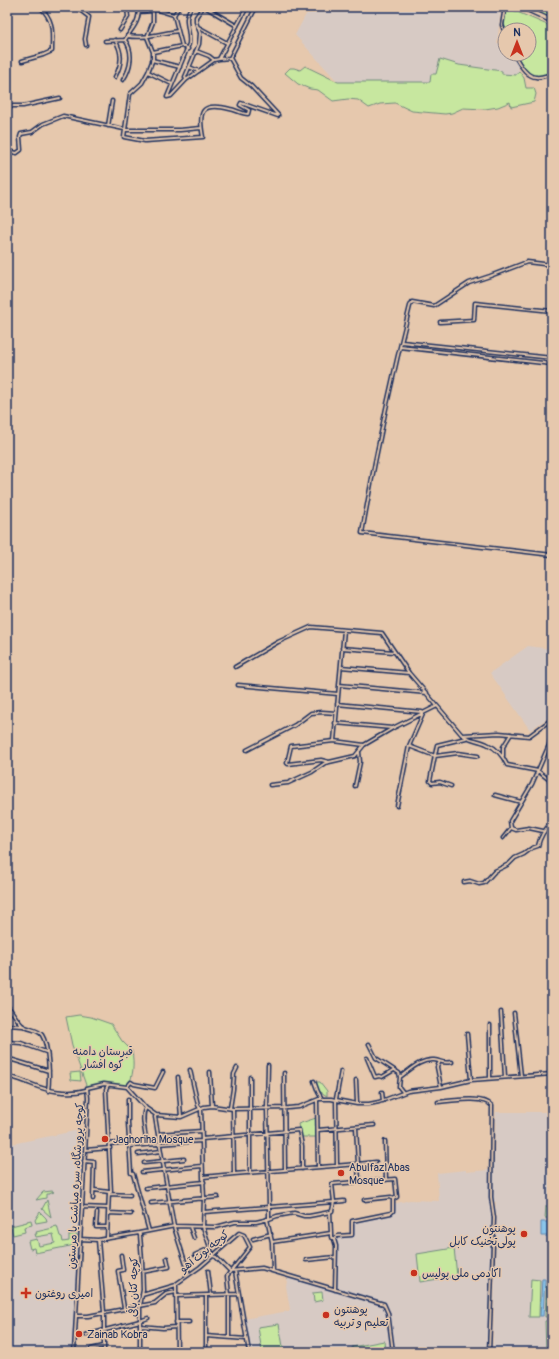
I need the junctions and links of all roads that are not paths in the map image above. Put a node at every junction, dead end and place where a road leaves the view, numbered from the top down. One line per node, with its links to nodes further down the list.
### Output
1 (40, 7): 34 (street)
2 (76, 7): 27 (street)
3 (127, 7): 19 (street)
4 (139, 7): 13 (street)
5 (180, 7): 14 (street)
6 (191, 7): 29 (street)
7 (204, 7): 17 (street); 18 (street)
8 (247, 7): 17 (street)
9 (256, 7): 32 (street)
10 (505, 7): 16 (street)
11 (522, 7): 15 (highway)
12 (154, 9): 13 (street); 14 (street); 22 (street)
13 (139, 12): 21 (street)
14 (174, 15): 20 (street)
15 (552, 20)
16 (502, 22)
17 (237, 26): 26 (street)
18 (198, 27): 26 (street); 30 (street)
19 (120, 30)
20 (178, 31): 22 (street); 28 (street)
21 (127, 36): 22 (street); 24 (street)
22 (147, 37): 31 (street)
23 (115, 40): 24 (street); 25 (street); 43 (street)
24 (125, 40): 44 (street)
25 (105, 41)
26 (227, 43): 33 (street)
27 (86, 45)
28 (182, 46): 29 (street); 31 (street)
29 (188, 49): 38 (street)
30 (196, 51): 36 (street); 39 (street)
31 (153, 52): 35 (street)
32 (230, 58): 33 (street); 51 (street)
33 (219, 59): 36 (street)
34 (22, 60)
35 (152, 60): 38 (street); 41 (street)
36 (214, 60): 40 (street)
37 (519, 62): 42 (street)
38 (180, 67): 46 (street)
39 (189, 67): 40 (street); 45 (street)
40 (198, 71): 45 (street)
41 (148, 72): 46 (street); 52 (street)
42 (552, 74)
43 (115, 78)
44 (122, 80)
45 (186, 80): 46 (street)
46 (172, 84)
47 (60, 98): 49 (street)
48 (112, 101): 50 (street)
49 (7, 107)
50 (108, 126): 52 (street); 53 (street)
51 (201, 128): 52 (street); 52 (street)
52 (125, 129)
53 (7, 151)
54 (552, 265): 57 (street)
55 (552, 312): 56 (street)
56 (440, 322)
57 (402, 341): 58 (street); 59 (street)
58 (400, 347): 60 (street); 61 (street)
59 (552, 358)
60 (552, 364)
61 (552, 555)
62 (344, 630): 63 (street); 64 (street); 65 (street)
63 (342, 648): 64 (street); 66 (street)
64 (394, 652): 67 (street)
65 (235, 667)
66 (340, 667): 67 (street); 69 (street)
67 (409, 673): 70 (street)
68 (238, 685): 71 (street)
69 (339, 685): 70 (street); 71 (street)
70 (427, 693): 73 (street)
71 (338, 694): 72 (street)
72 (337, 704): 74 (street); 75 (street)
73 (437, 706): 74 (street); 83 (street)
74 (423, 712): 79 (street); 88 (street)
75 (336, 713): 77 (street); 90 (street)
76 (552, 719): 81 (street)
77 (335, 723): 79 (street); 85 (street)
78 (552, 725): 80 (street)
79 (393, 728): 86 (street)
80 (552, 729)
81 (512, 734): 83 (street); 94 (street)
82 (552, 734): 87 (street)
83 (462, 735): 84 (street)
84 (466, 738): 92 (street); 94 (street)
85 (334, 741): 86 (street); 95 (street)
86 (364, 745): 91 (street)
87 (549, 745): 89 (street); 96 (street)
88 (409, 746): 92 (street); 103 (street)
89 (552, 747)
90 (247, 750)
91 (359, 752): 95 (street); 99 (street)
92 (436, 756): 93 (street); 100 (street)
93 (478, 756)
94 (503, 756): 96 (street)
95 (330, 762): 98 (street)
96 (538, 771): 97 (street); 102 (street)
97 (552, 782)
98 (270, 785)
99 (356, 786)
100 (451, 786)
101 (495, 795): 102 (street)
102 (521, 802): 105 (street)
103 (397, 806)
104 (552, 822): 106 (street)
105 (511, 828): 106 (street); 107 (street)
106 (543, 831): 108 (street)
107 (504, 838)
108 (464, 882)
109 (7, 1005): 111 (street)
110 (7, 1009): 111 (street)
111 (12, 1010): 116 (street)
112 (501, 1012): 140 (street)
113 (514, 1013): 135 (street)
114 (490, 1024): 141 (street)
115 (7, 1025): 116 (street)
116 (23, 1026): 120 (street)
117 (468, 1034): 143 (street)
118 (7, 1042): 120 (street)
119 (369, 1044): 128 (street)
120 (46, 1052): 129 (street)
121 (367, 1058): 128 (street)
122 (7, 1060): 129 (street)
123 (439, 1062): 124 (street); 139 (street); 147 (street)
124 (452, 1062)
125 (268, 1065): 164 (street)
126 (237, 1068): 162 (street)
127 (190, 1070): 161 (street)
128 (394, 1070): 139 (street)
129 (49, 1071): 148 (street)
130 (341, 1071): 154 (street)
131 (163, 1072): 146 (street)
132 (210, 1072): 159 (street)
133 (284, 1073): 165 (street)
134 (552, 1074): 135 (street)
135 (521, 1076): 140 (street)
136 (7, 1077): 148 (street)
137 (178, 1077): 167 (street)
138 (250, 1077): 163 (street)
139 (400, 1077): 151 (street)
140 (505, 1077): 141 (street)
141 (490, 1078): 143 (street)
142 (356, 1080): 158 (street)
143 (471, 1080): 147 (street)
144 (314, 1081): 153 (street)
145 (108, 1085): 146 (street); 149 (street); 181 (street)
146 (127, 1087): 160 (street)
147 (441, 1087): 151 (street)
148 (48, 1091): 149 (street)
149 (86, 1091): 186 (street, کوچه پرورشگاه، سره میاشت یا مرستون)
150 (382, 1092): 156 (street)
151 (403, 1093): 156 (street)
152 (128, 1099): 179 (street)
153 (322, 1099): 154 (street); 155 (street)
154 (336, 1099): 158 (street); 170 (street)
155 (317, 1100): 165 (street); 171 (street)
156 (383, 1101): 158 (street)
157 (438, 1102): 293 (street)
158 (357, 1104)
159 (212, 1106): 161 (street); 162 (street)
160 (146, 1108): 166 (street); 183 (street)
161 (201, 1108): 167 (street); 172 (street)
162 (231, 1108): 163 (street); 177 (street)
163 (250, 1108): 164 (street); 176 (street)
164 (267, 1108): 165 (street); 174 (street)
165 (284, 1108): 173 (street)
166 (156, 1115): 167 (street); 175 (street)
167 (181, 1117)
168 (374, 1125): 169 (street)
169 (356, 1127): 170 (street); 194 (street)
170 (336, 1128): 171 (street); 196 (street)
171 (318, 1130): 197 (street)
172 (202, 1131): 175 (street); 178 (street)
173 (284, 1131): 174 (street); 198 (street); 200 (street)
174 (267, 1133): 176 (street); 201 (street)
175 (158, 1134): 182 (street)
176 (250, 1134): 177 (street); 203 (street)
177 (234, 1136): 178 (street); 204 (street)
178 (202, 1140): 182 (street); 195 (street)
179 (129, 1142): 181 (street); 184 (street)
180 (385, 1142): 206 (street)
181 (109, 1144): 185 (street)
182 (160, 1144): 183 (street); 187 (street)
183 (146, 1145): 184 (street)
184 (129, 1146): 236 (street)
185 (110, 1148): 186 (street); 212 (street)
186 (85, 1150): 191 (street, کوچه پرورشگاه، سره میاشت یا مرستون)
187 (161, 1151): 188 (street); 190 (street)
188 (138, 1154)
189 (184, 1158): 190 (street)
190 (162, 1160): 193 (street); 199 (street)
191 (84, 1161): 211 (street); 223 (street, کوچه پرورشگاه، سره میاشت یا مرستون)
192 (376, 1162): 194 (street)
193 (144, 1163)
194 (358, 1164): 196 (street); 208 (street)
195 (202, 1166): 199 (street); 205 (street)
196 (337, 1166): 197 (street)
197 (318, 1168): 198 (street)
198 (302, 1169): 200 (street)
199 (164, 1170): 202 (street); 209 (street)
200 (285, 1170): 201 (street)
201 (268, 1171): 203 (street); 224 (street)
202 (142, 1172)
203 (250, 1173): 204 (street)
204 (234, 1174): 205 (street)
205 (203, 1177): 207 (street)
206 (386, 1180): 208 (street); 217 (street)
207 (204, 1182): 209 (street); 215 (street)
208 (359, 1182): 221 (street)
209 (166, 1186): 210 (street); 220 (street)
210 (146, 1188)
211 (94, 1190): 212 (street); 216 (street)
212 (109, 1193): 213 (street); 225 (street)
213 (130, 1195)
214 (218, 1197): 215 (street)
215 (204, 1198): 220 (street); 226 (street)
216 (93, 1199)
217 (393, 1199): 218 (street); 244 (street)
218 (364, 1200)
219 (344, 1201): 221 (street)
220 (169, 1202): 222 (street); 233 (street)
221 (334, 1202): 224 (street); 227 (street)
222 (151, 1203)
223 (82, 1207): 225 (street); 242 (street, کوچه پرورشگاه، سره میاشت یا مرستون)
224 (269, 1207): 226 (street); 231 (street)
225 (108, 1208): 229 (street)
226 (204, 1212): 235 (street)
227 (330, 1212): 231 (street); 238 (street)
228 (97, 1213): 232 (street)
229 (108, 1213): 230 (street); 232 (street)
230 (131, 1214)
231 (268, 1219): 235 (street); 239 (street)
232 (107, 1227): 240 (street)
233 (174, 1227): 234 (street); 236 (street); 259 (street)
234 (190, 1227): 235 (street); 241 (street)
235 (204, 1227): 247 (street)
236 (149, 1231): 237 (street)
237 (139, 1233): 240 (street); 258 (street, کوچه کتان بافی)
238 (331, 1233): 244 (street); 246 (street)
239 (270, 1234): 243 (street); 246 (street)
240 (107, 1238): 245 (street)
241 (194, 1238)
242 (80, 1239): 245 (street); 272 (street, کوچه پرورشگاه، سره میاشت یا مرستون)
243 (253, 1239)
244 (334, 1239): 251 (street)
245 (98, 1240): 271 (street)
246 (272, 1242): 257 (street)
247 (210, 1248): 249 (street); 250 (street)
248 (122, 1255): 270 (street)
249 (195, 1255)
250 (213, 1256): 255 (street); 255 (street, کوچه بوت آهو); 259 (street, کوچه بوت آهو)
251 (335, 1257): 253 (street); 261 (street)
252 (167, 1258): 258 (street)
253 (306, 1260)
254 (208, 1271): 266 (street)
255 (230, 1271): 256 (street); 263 (street)
256 (235, 1271): 257 (street); 264 (street)
257 (272, 1271): 261 (street)
258 (142, 1272): 265 (street, کوچه کتان بافی)
259 (189, 1274): 260 (street, کوچه بوت آهو)
260 (176, 1285): 262 (street, کوچه بوت آهو); 265 (street)
261 (335, 1290): 292 (street)
262 (176, 1292): 267 (street, کوچه بوت آهو); 269 (street)
263 (229, 1294): 264 (street); 266 (street); 282 (street)
264 (239, 1294): 283 (street)
265 (142, 1295): 269 (street, کوچه کتان بافی)
266 (211, 1295): 268 (street)
267 (176, 1296): 268 (street); 275 (street, کوچه بوت آهو)
268 (206, 1296): 281 (street)
269 (141, 1305): 270 (street); 274 (street, کوچه کتان بافی)
270 (124, 1308): 271 (street)
271 (104, 1312): 272 (street); 279 (street)
272 (76, 1316): 285 (street, کوچه پرورشگاه، سره میاشت یا مرستون)
273 (148, 1318): 274 (street)
274 (140, 1321): 277 (street, کوچه کتان بافی); 279 (street)
275 (176, 1322): 276 (street); 278 (street, کوچه بوت آهو)
276 (189, 1322)
277 (140, 1326): 278 (street); 288 (street, کوچه کتان بافی)
278 (176, 1327): 289 (street, کوچه بوت آهو)
279 (104, 1330): 280 (street); 284 (street)
280 (86, 1335)
281 (206, 1336): 282 (street); 290 (street)
282 (229, 1337): 283 (street)
283 (246, 1339): 291 (street)
284 (104, 1346): 286 (street); 287 (street)
285 (74, 1352)
286 (92, 1352)
287 (104, 1352)
288 (140, 1352)
289 (176, 1352)
290 (206, 1352)
291 (249, 1352)
292 (393, 1352)
293 (489, 1352)

